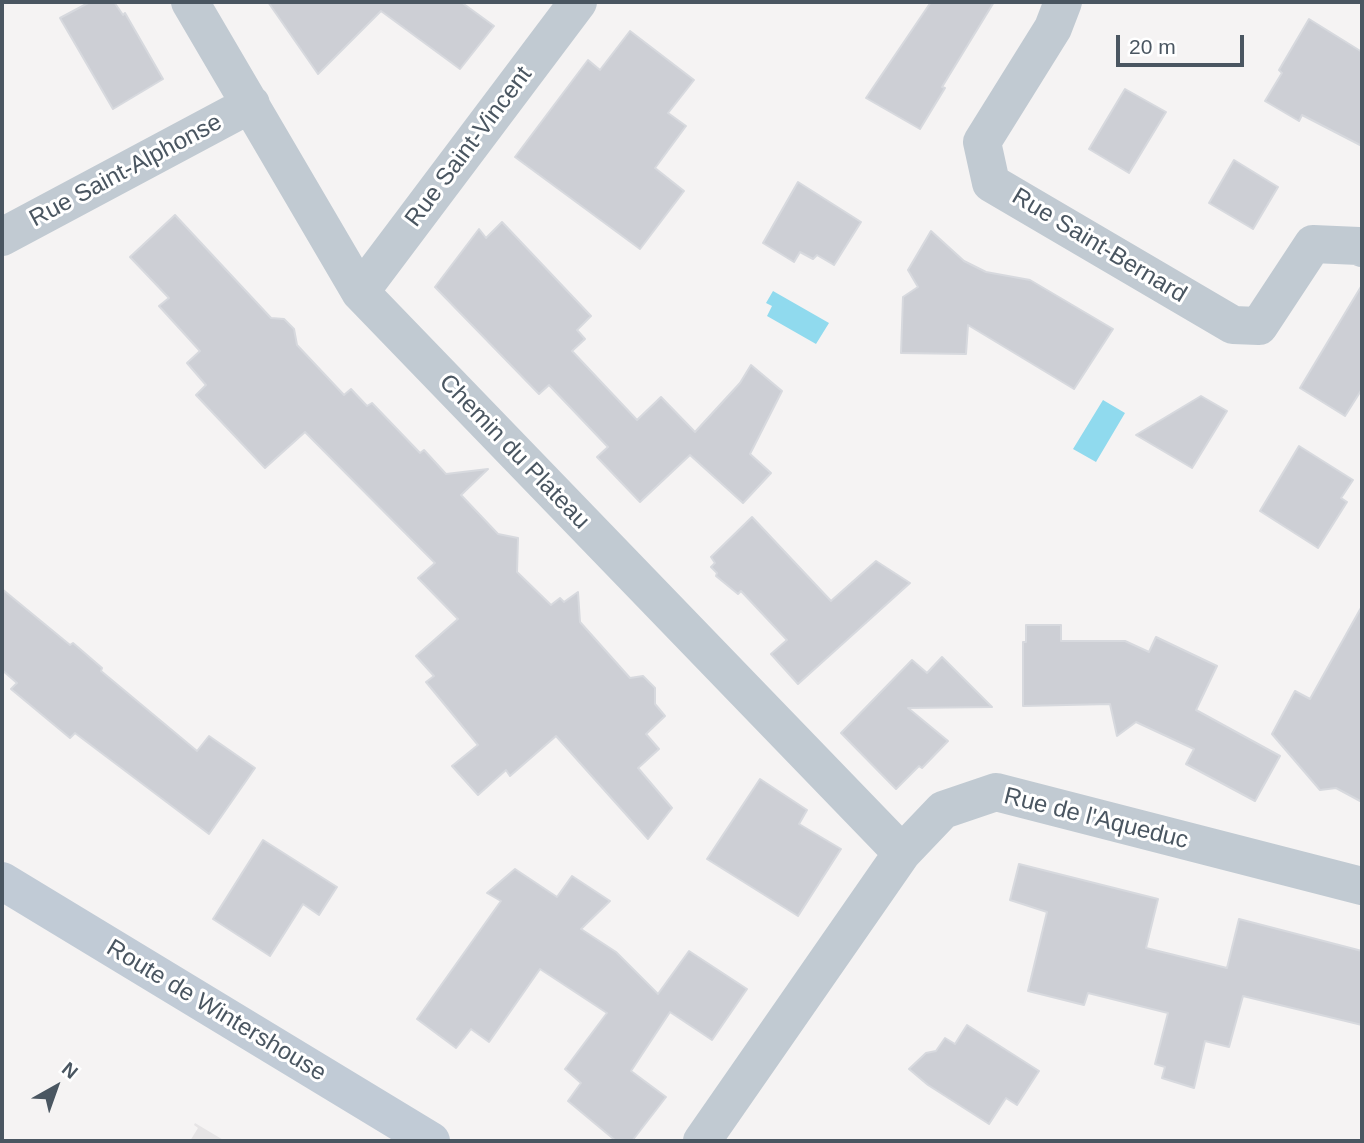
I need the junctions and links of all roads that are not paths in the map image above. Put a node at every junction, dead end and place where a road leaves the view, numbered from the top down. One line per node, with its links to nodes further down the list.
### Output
1 (190, 2): 4 (street, Chemin du Plateau)
2 (578, 2): 7 (street, Rue Saint-Vincent)
3 (1063, 2): 6 (street, Rue Saint-Bernard)
4 (251, 104): 5 (street, Rue Saint-Alphonse); 7 (street, Chemin du Plateau)
5 (2, 237)
6 (1362, 248)
7 (360, 292): 8 (street, Chemin du Plateau)
8 (902, 853): 10 (street, Rue de l'Aqueduc); 12 (street, Rue de l'Aqueduc)
9 (2, 881): 11 (street, Route de Wintershouse)
10 (1362, 886)
11 (431, 1141)
12 (702, 1141)

